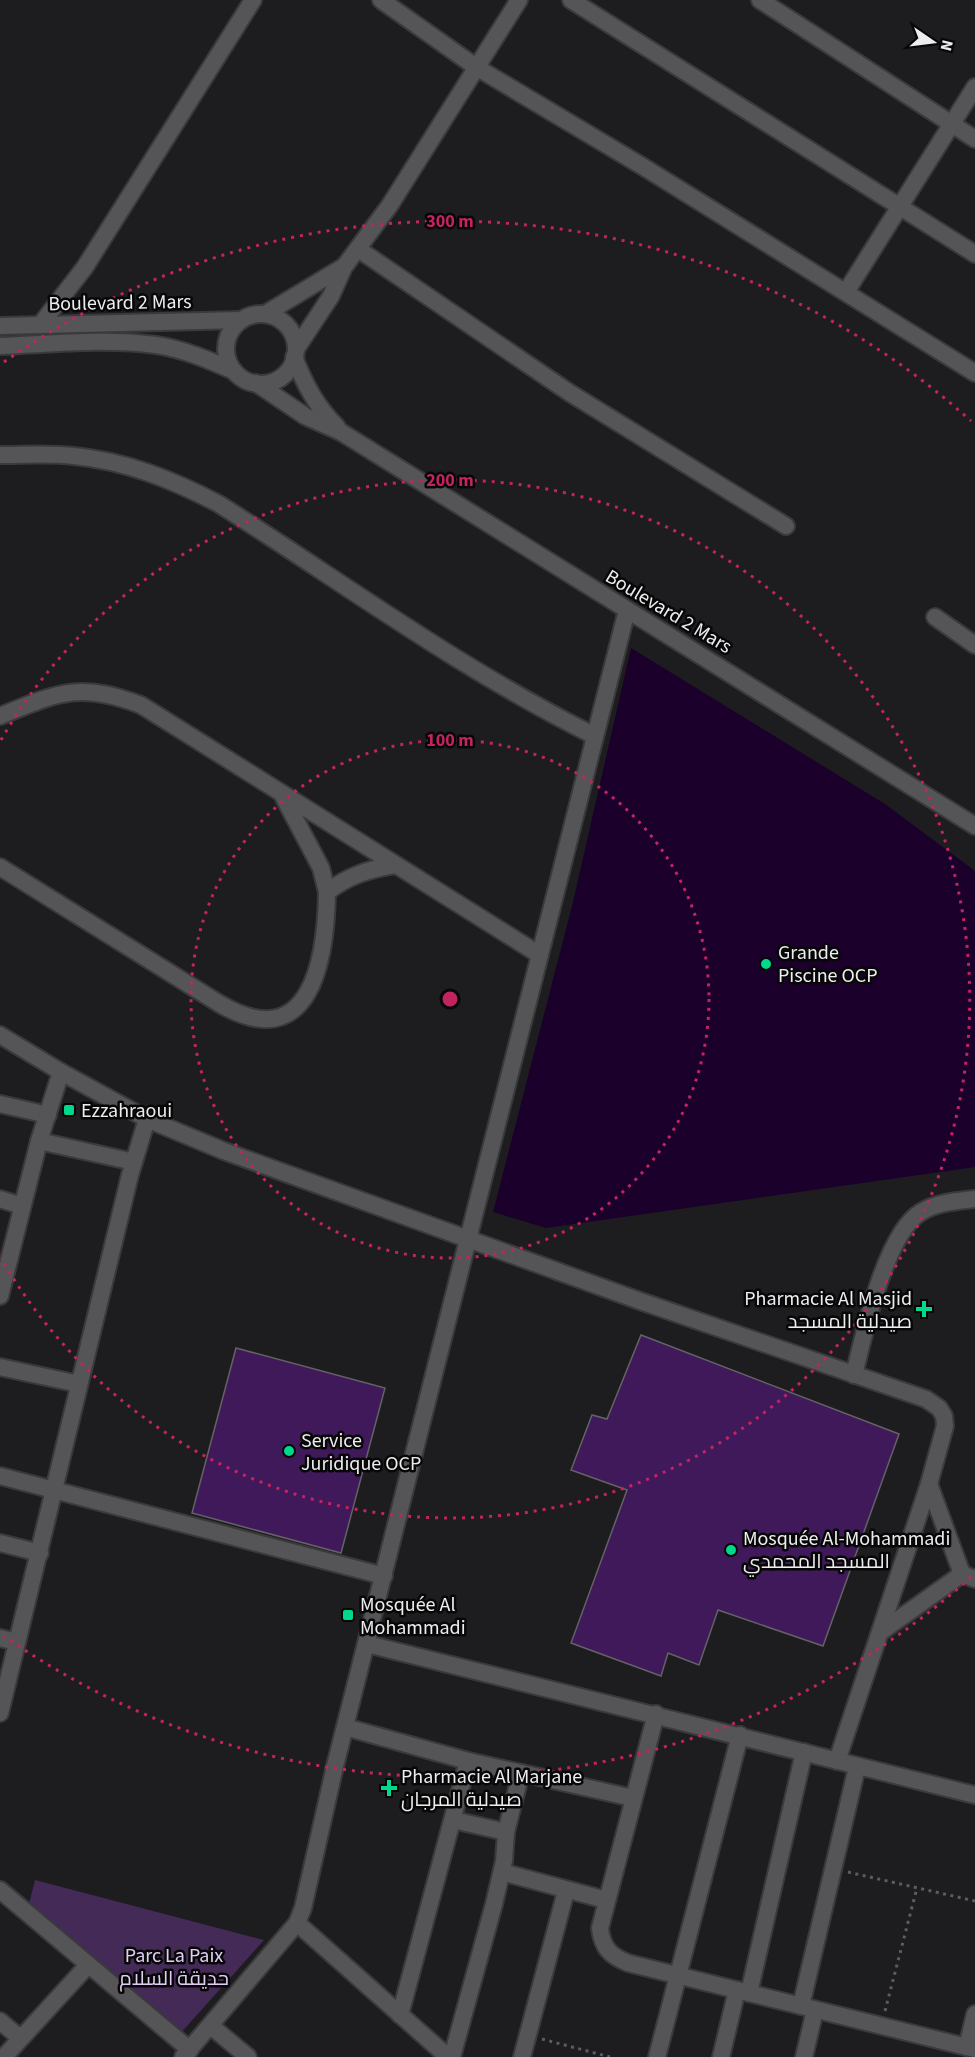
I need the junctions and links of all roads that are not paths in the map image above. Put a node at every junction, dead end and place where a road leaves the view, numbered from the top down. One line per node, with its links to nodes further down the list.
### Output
1 (381, 0): 6 (street)
2 (519, 0): 6 (street)
3 (571, 0): 10 (street)
4 (760, 0): 8 (street)
5 (245, 3): 17 (street)
6 (476, 67): 11 (street); 14 (street)
7 (975, 87): 8 (street)
8 (951, 124): 9 (street); 10 (street)
9 (975, 139)
10 (900, 207): 12 (street); 14 (street)
11 (358, 249): 13 (street); 26 (street)
12 (975, 254)
13 (344, 267): 15 (street); 20 (street)
14 (846, 292): 22 (street)
15 (265, 314): 16 (street); 20 (street)
16 (241, 320): 17 (street, Boulevard 2 Mars); 21 (street)
17 (41, 324): 18 (street, Boulevard 2 Mars)
18 (0, 326)
19 (0, 346): 21 (street, Boulevard 2 Mars)
20 (295, 353): 23 (street); 24 (street)
21 (234, 371): 23 (street)
22 (975, 373)
23 (256, 383): 24 (street)
24 (341, 432): 27 (street, Boulevard 2 Mars)
25 (0, 455): 31 (street)
26 (786, 526)
27 (627, 610): 31 (street); 33 (street, Boulevard 2 Mars)
28 (935, 617): 29 (street)
29 (975, 645)
30 (0, 716): 32 (street)
31 (595, 736): 37 (street)
32 (284, 797): 34 (street); 36 (street)
33 (975, 826)
34 (395, 865): 36 (street); 37 (street)
35 (0, 867): 36 (street)
36 (327, 892)
37 (540, 955): 48 (street)
38 (0, 1035): 39 (street)
39 (61, 1072): 41 (street); 42 (street)
40 (0, 1104): 41 (street)
41 (48, 1115): 43 (street)
42 (147, 1119): 44 (street); 48 (street)
43 (39, 1141): 44 (street); 47 (street)
44 (134, 1162): 52 (street)
45 (975, 1198): 51 (street)
46 (0, 1199): 47 (street)
47 (22, 1206): 49 (street)
48 (467, 1238): 51 (street); 58 (street)
49 (0, 1296)
50 (0, 1367): 52 (street)
51 (854, 1375): 54 (street)
52 (79, 1384): 55 (street)
53 (0, 1476): 55 (street)
54 (929, 1484): 59 (street); 60 (street)
55 (54, 1490): 57 (street); 58 (street)
56 (0, 1543): 57 (street)
57 (40, 1553): 62 (street)
58 (384, 1576): 63 (street)
59 (968, 1576): 60 (street)
60 (882, 1631): 70 (street)
61 (0, 1638): 62 (street)
62 (17, 1642): 64 (street)
63 (367, 1644): 65 (street); 66 (street)
64 (0, 1713)
65 (656, 1714): 67 (street); 74 (street)
66 (345, 1727): 69 (street); 81 (street)
67 (740, 1735): 68 (street); 83 (street)
68 (804, 1752): 70 (street); 84 (street)
69 (468, 1761): 72 (street); 75 (street)
70 (837, 1761): 71 (street)
71 (857, 1767): 73 (street); 85 (street)
72 (521, 1773): 74 (street); 76 (street)
73 (975, 1795)
74 (633, 1798): 80 (street)
75 (453, 1820): 76 (street); 87 (street)
76 (506, 1832): 77 (street)
77 (502, 1872): 79 (street); 95 (street)
78 (0, 1890): 82 (street)
79 (566, 1891): 80 (street); 96 (street)
80 (606, 1900): 83 (street)
81 (297, 1923): 87 (street); 89 (street)
82 (88, 1965): 90 (street); 92 (street)
83 (680, 1975): 84 (street); 97 (street)
84 (743, 1991): 85 (street); 98 (street)
85 (808, 2008): 91 (street); 99 (street)
86 (975, 2014): 91 (street)
87 (400, 2015): 95 (street)
88 (0, 2021): 90 (street)
89 (212, 2026): 92 (street); 94 (street)
90 (20, 2038): 93 (street)
91 (971, 2048)
92 (187, 2053)
93 (4, 2057)
94 (248, 2057)
95 (450, 2057)
96 (522, 2057)
97 (657, 2057)
98 (722, 2057)
99 (804, 2057)

